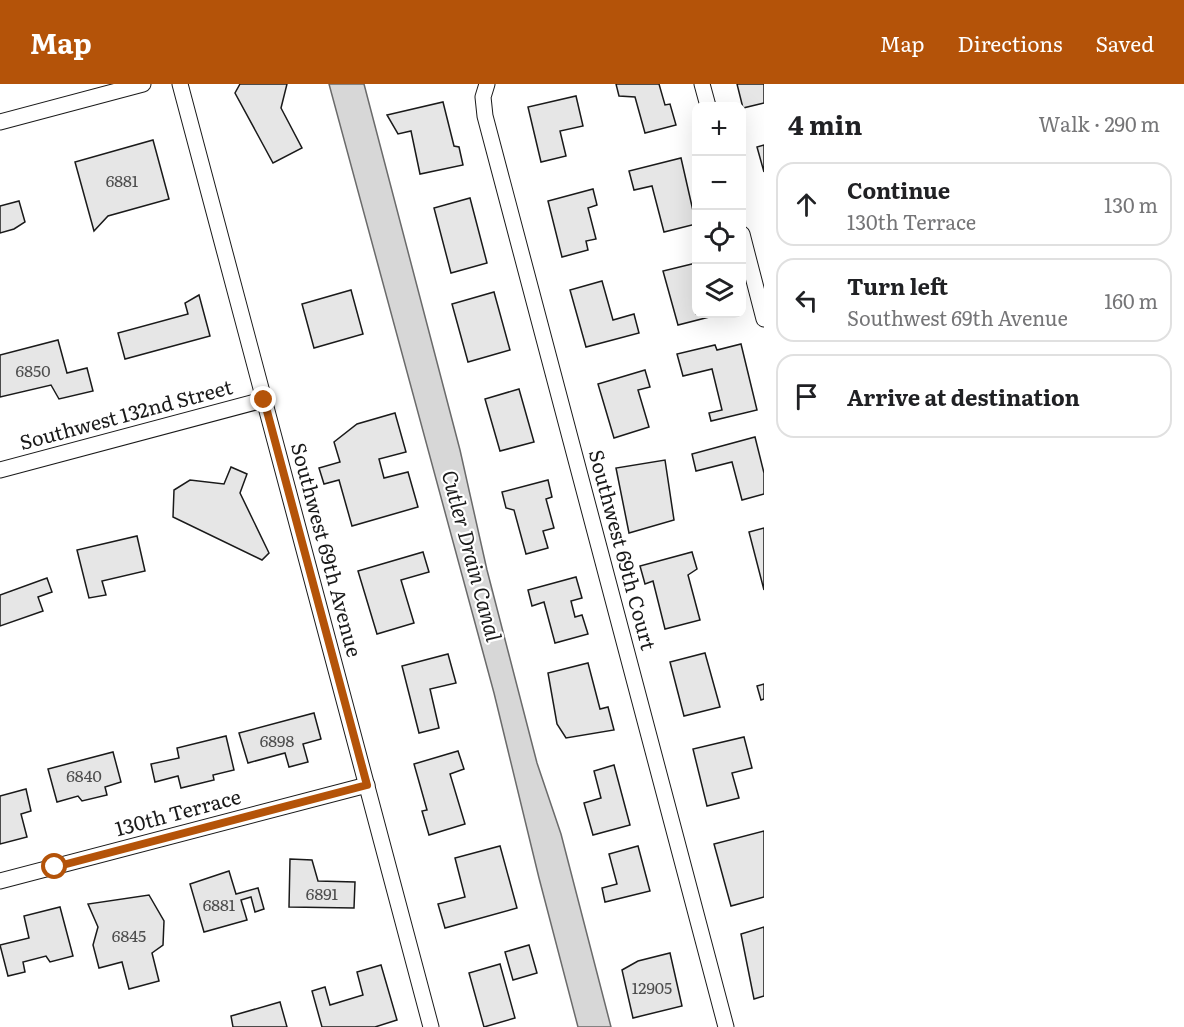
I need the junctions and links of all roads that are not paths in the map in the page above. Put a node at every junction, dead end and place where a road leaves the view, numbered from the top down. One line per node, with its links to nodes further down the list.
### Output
1 (143, 84): 6 (street)
2 (180, 84): 9 (street, Southwest 69th Avenue)
3 (487, 84): 14 (street, Southwest 69th Court)
4 (702, 84): 5 (street)
5 (707, 102)
6 (0, 122)
7 (746, 252): 8 (street)
8 (764, 319)
9 (264, 400): 10 (street, Southwest 132nd Street); 11 (street, Southwest 69th Avenue)
10 (0, 470)
11 (367, 785): 12 (street, 130th Terrace); 13 (street, Southwest 69th Avenue)
12 (0, 881)
13 (431, 1027)
14 (726, 1027)

